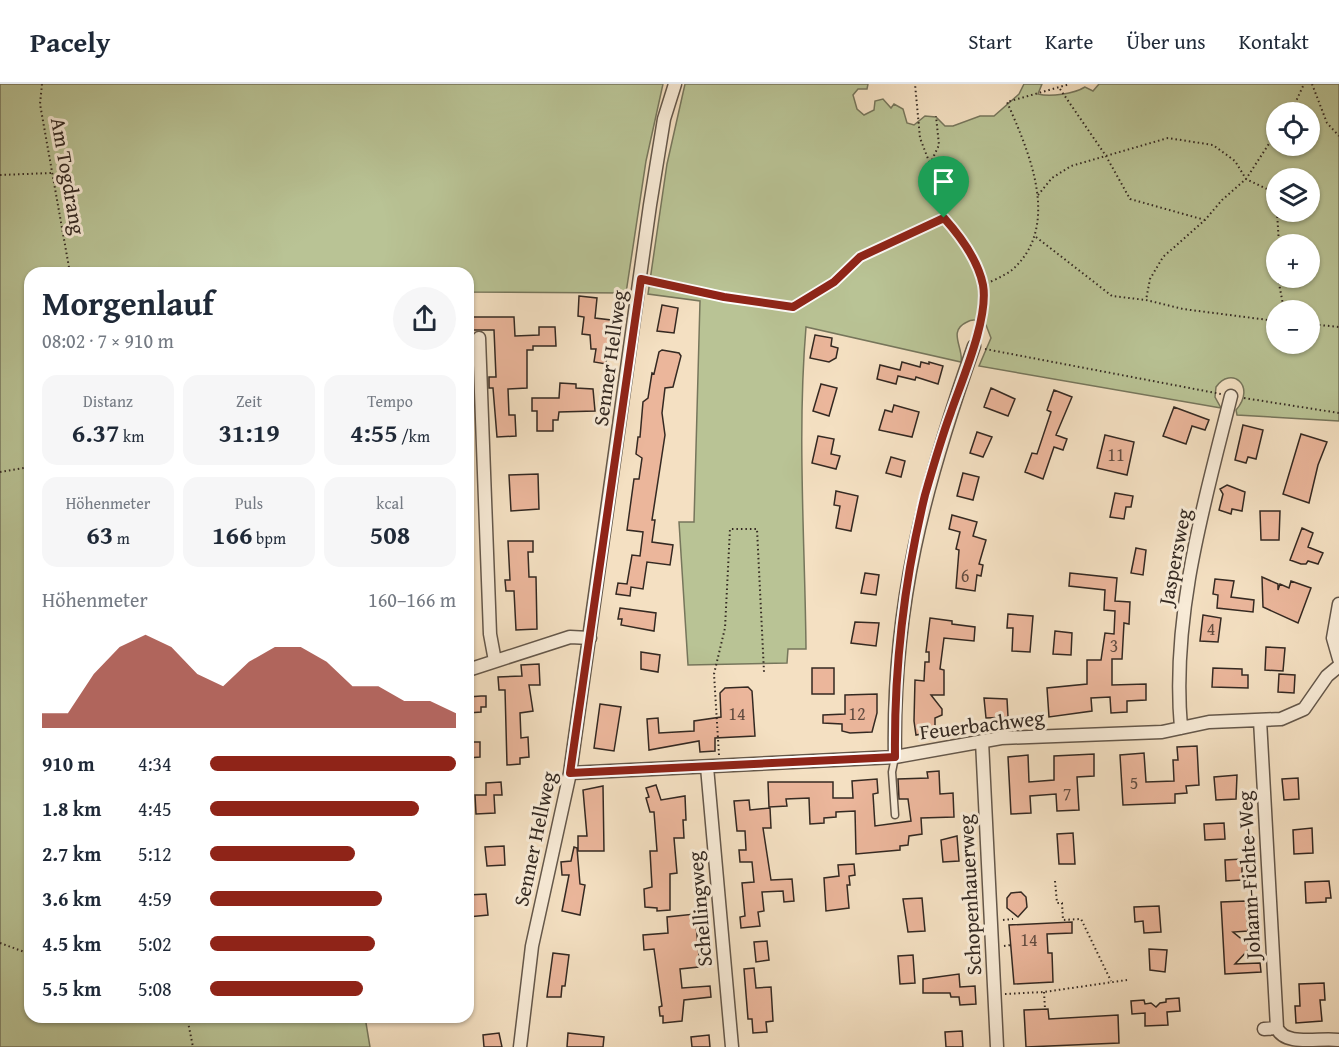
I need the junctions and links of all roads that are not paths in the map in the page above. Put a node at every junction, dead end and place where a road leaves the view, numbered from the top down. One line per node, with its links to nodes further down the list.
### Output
1 (675, 84): 6 (street, Senner Hellweg)
2 (479, 338): 8 (street)
3 (974, 346): 14 (street)
4 (1231, 396): 12 (street, Jaspersweg)
5 (1339, 604): 7 (street)
6 (590, 639): 8 (street); 16 (street, Senner Hellweg)
7 (1339, 659)
8 (495, 661): 10 (street)
9 (1339, 666): 11 (street, Feuerbachweg)
10 (474, 668)
11 (1260, 720): 12 (street, Feuerbachweg); 18 (street, Johann-Fichte-Weg)
12 (1181, 728): 13 (street, Feuerbachweg)
13 (982, 741): 14 (street, Feuerbachweg); 21 (street, Schopenhauerweg)
14 (895, 757): 15 (street, Feuerbachweg); 17 (lane)
15 (713, 767): 16 (street, Feuerbachweg); 20 (street, Schellingweg)
16 (570, 773): 19 (street, Senner Hellweg)
17 (895, 815)
18 (1339, 1040)
19 (520, 1047)
20 (732, 1047)
21 (997, 1047)

